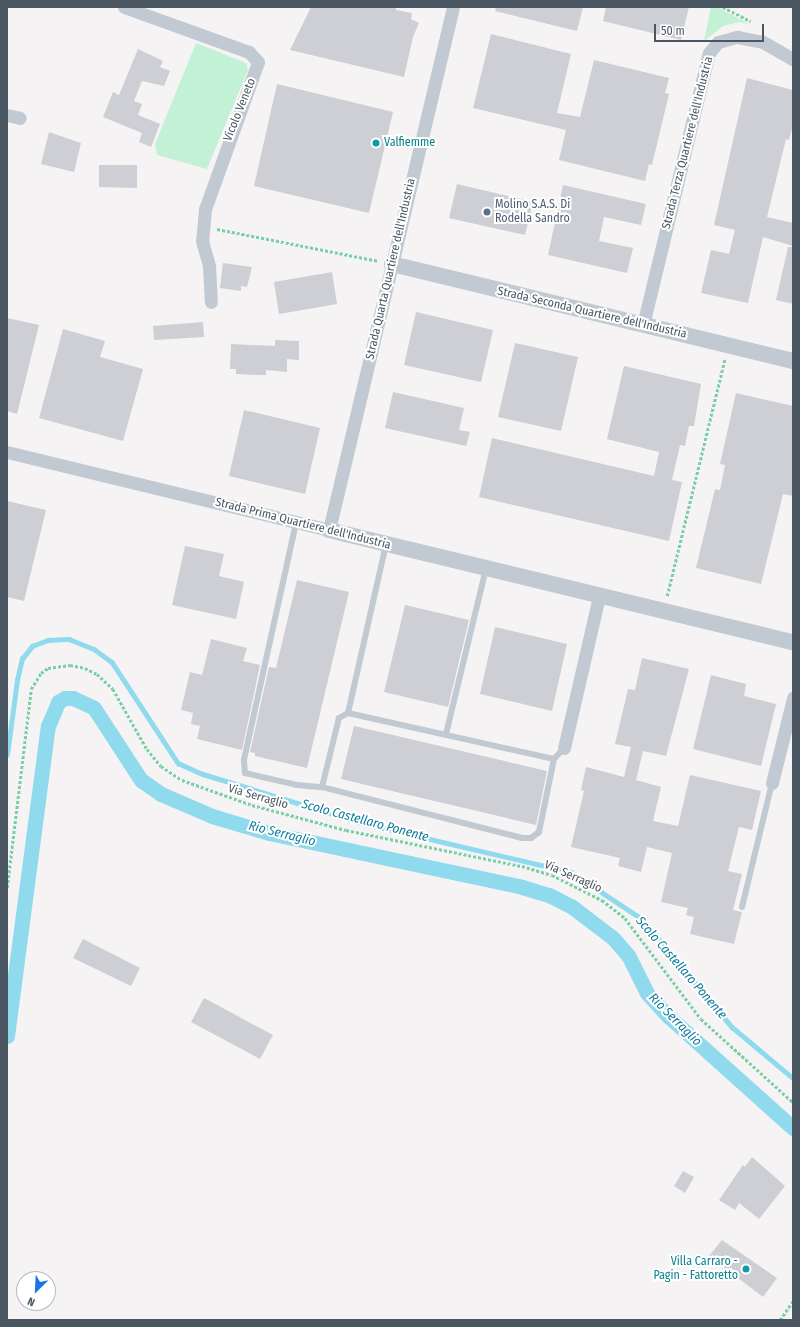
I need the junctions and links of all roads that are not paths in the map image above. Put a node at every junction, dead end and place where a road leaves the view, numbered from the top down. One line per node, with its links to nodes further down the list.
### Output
1 (124, 7): 5 (street, Vicolo Veneto)
2 (453, 7): 4 (street, Strada Quarta Quartiere dell'Industria)
3 (793, 59): 6 (street, Strada Terza Quartiere dell'Industria)
4 (392, 264): 6 (street, Strada Seconda Quartiere dell'Industria); 10 (street, Strada Quarta Quartiere dell'Industria)
5 (211, 302)
6 (643, 325): 7 (street, Strada Seconda Quartiere dell'Industria)
7 (793, 360)
8 (7, 452): 9 (street, Strada Prima Quartiere dell'Industria)
9 (296, 523): 10 (street, Strada Prima Quartiere dell'Industria); 21 (lane)
10 (329, 530): 11 (street, Strada Prima Quartiere dell'Industria)
11 (386, 544): 12 (street, Strada Prima Quartiere dell'Industria); 16 (lane)
12 (486, 569): 13 (street, Strada Prima Quartiere dell'Industria); 17 (lane)
13 (599, 596): 14 (street, Strada Prima Quartiere dell'Industria); 18 (street)
14 (793, 642)
15 (793, 698): 20 (street)
16 (348, 713): 17 (lane); 21 (lane)
17 (446, 734): 19 (lane)
18 (564, 748): 19 (lane)
19 (554, 759): 21 (lane)
20 (772, 783): 22 (lane)
21 (322, 787)
22 (742, 907)

